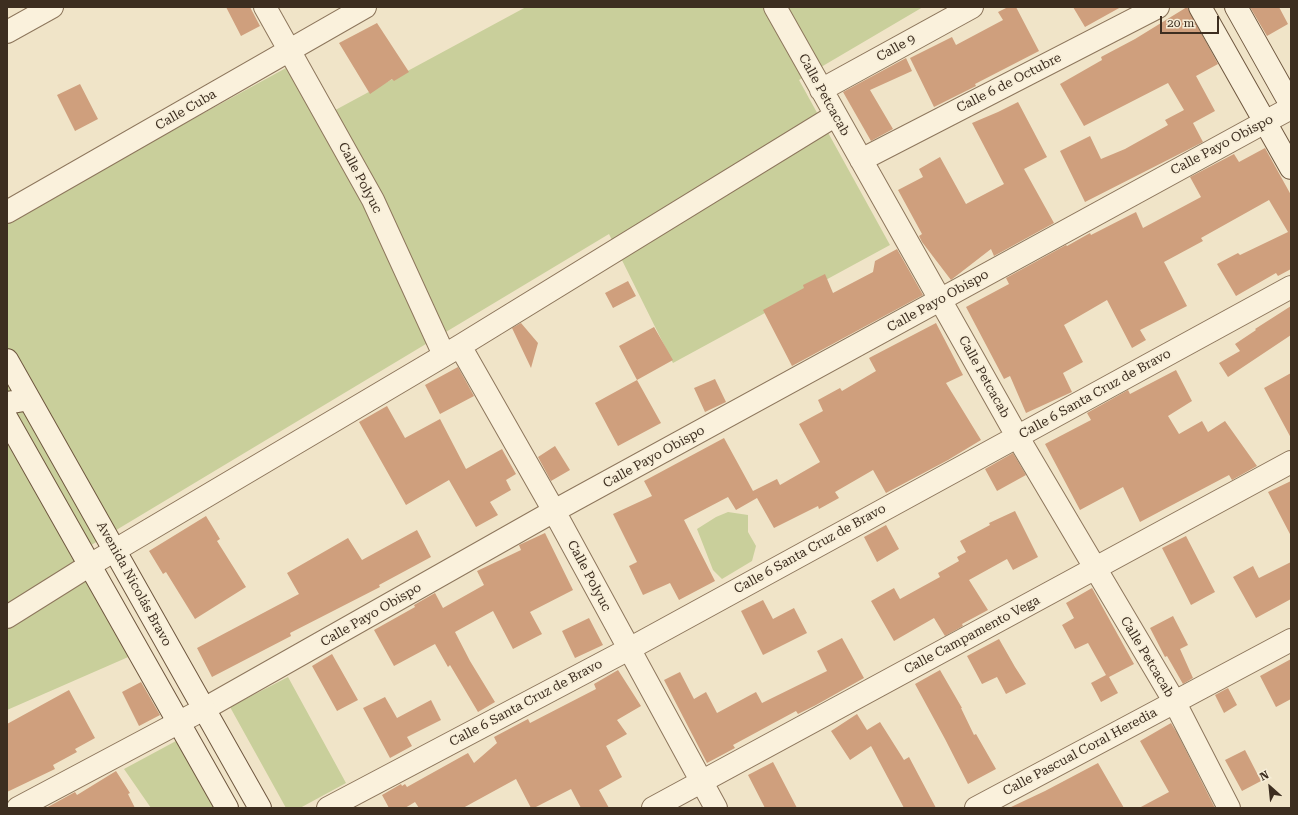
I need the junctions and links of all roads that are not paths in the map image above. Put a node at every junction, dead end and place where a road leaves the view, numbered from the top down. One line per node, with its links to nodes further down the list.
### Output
1 (52, 7): 9 (street)
2 (265, 7): 10 (street, Calle Polyuc)
3 (365, 7): 10 (street, Calle Cuba)
4 (775, 7): 11 (street, Calle Petcacab)
5 (972, 7): 11 (street, Calle 9)
6 (1158, 7): 16 (street, Calle 6 de Octubre)
7 (1200, 7): 15 (street)
8 (1236, 7): 12 (street)
9 (7, 32)
10 (289, 52): 18 (street, Calle Cuba); 21 (street, Calle Polyuc)
11 (821, 90): 14 (street, Calle Petcacab)
12 (1291, 105)
13 (1291, 108): 15 (street, Calle Payo Obispo)
14 (836, 115): 16 (street, Calle Petcacab); 21 (street)
15 (1265, 122): 17 (street); 20 (street, Calle Payo Obispo)
16 (861, 160): 20 (street, Calle Petcacab)
17 (1291, 168)
18 (7, 212)
19 (1291, 287): 26 (street, Calle 6 Santa Cruz de Bravo)
20 (940, 299): 26 (street, Calle Petcacab); 28 (street, Calle Payo Obispo)
21 (452, 350): 28 (street, Calle Polyuc); 29 (street)
22 (7, 360): 23 (street, Avenida Nicolás Bravo)
23 (29, 399): 24 (street); 29 (street, Avenida Nicolás Bravo)
24 (7, 403)
25 (7, 419): 30 (street)
26 (1016, 436): 31 (street, Calle Petcacab); 34 (street, Calle 6 Santa Cruz de Bravo)
27 (1291, 462): 31 (street, Calle Campamento Vega)
28 (554, 511): 34 (street, Calle Polyuc); 36 (street, Calle Payo Obispo)
29 (115, 551): 30 (street); 36 (street, Avenida Nicolás Bravo)
30 (90, 565): 32 (street); 37 (street)
31 (1094, 569): 35 (street, Calle Petcacab); 38 (street, Calle Campamento Vega)
32 (7, 618)
33 (1291, 640): 35 (street, Calle Pascual Coral Heredia)
34 (629, 649): 38 (street, Calle Polyuc); 42 (street, Calle 6 Santa Cruz de Bravo)
35 (1174, 701): 45 (street, Calle Pascual Coral Heredia); 46 (street, Calle Petcacab)
36 (204, 710): 37 (street, Calle Payo Obispo); 41 (street, Avenida Nicolás Bravo)
37 (179, 723): 39 (street, Calle Payo Obispo); 40 (street)
38 (700, 781): 43 (street, Calle Campamento Vega); 44 (street, Calle Polyuc)
39 (18, 808)
40 (227, 808)
41 (260, 808)
42 (328, 808)
43 (653, 808)
44 (716, 808)
45 (976, 808)
46 (1229, 808)

